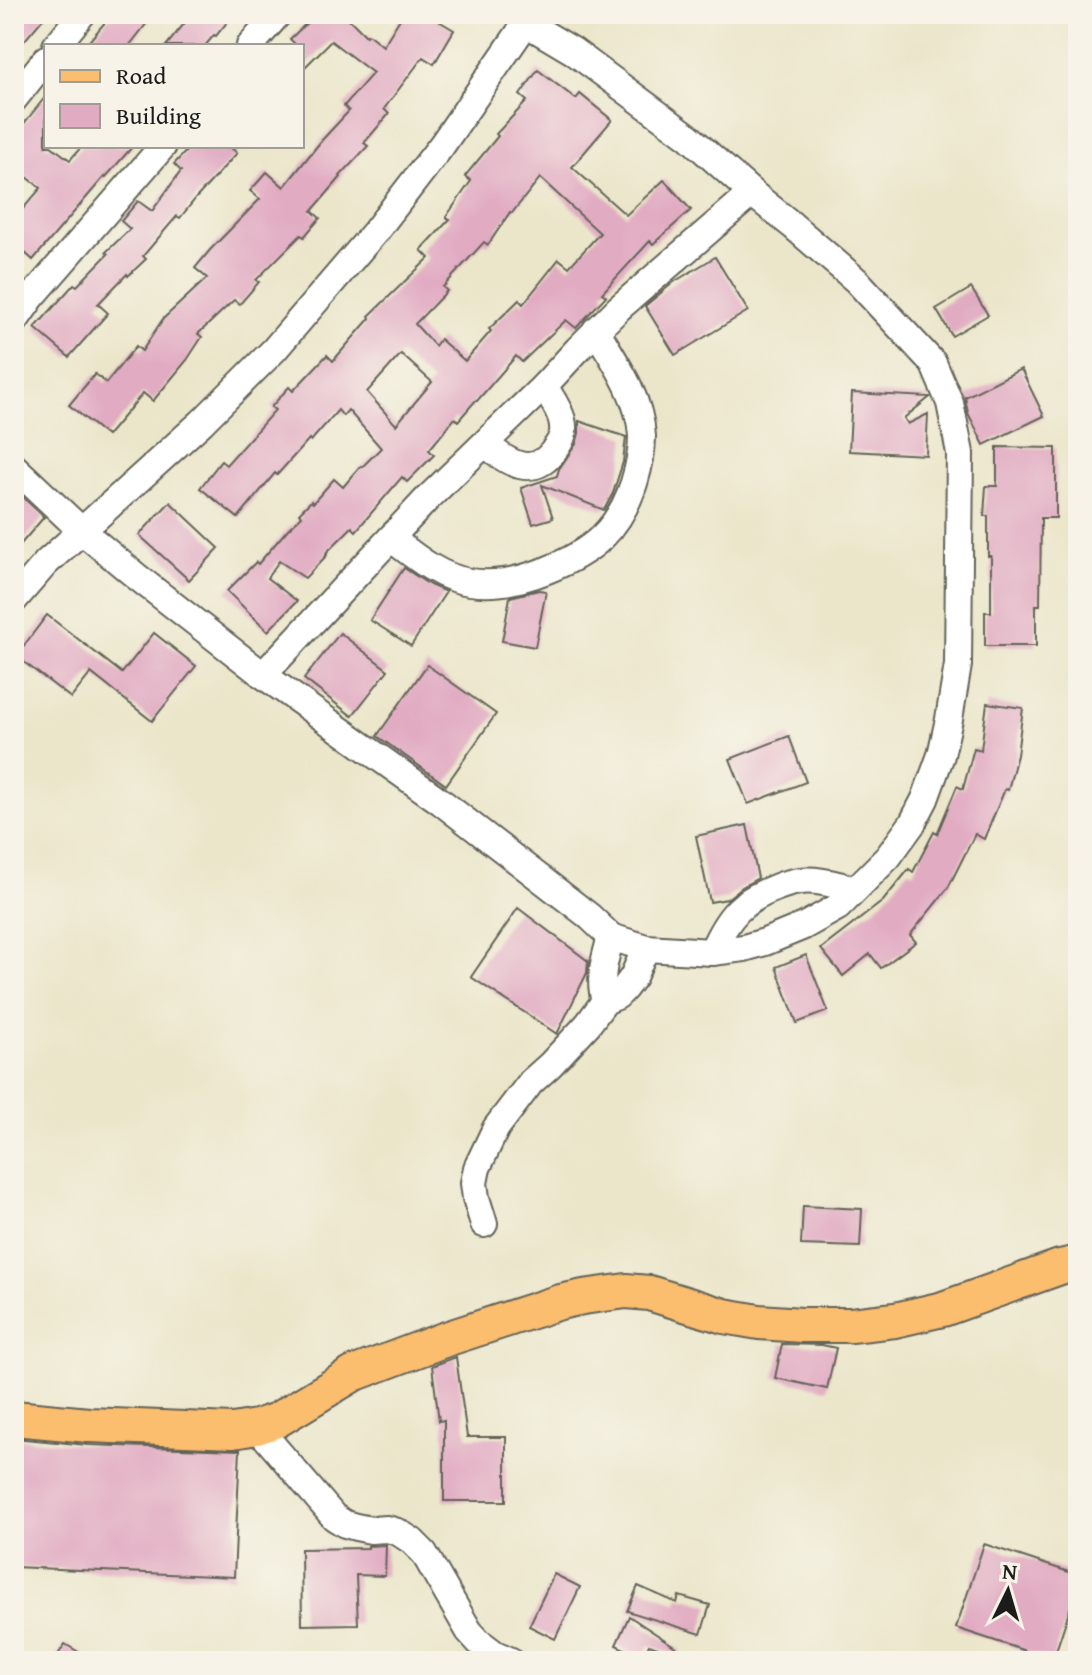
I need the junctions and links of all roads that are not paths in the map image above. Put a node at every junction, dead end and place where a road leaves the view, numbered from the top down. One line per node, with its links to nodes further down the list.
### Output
1 (82, 14): 4 (street)
2 (278, 14): 5 (street)
3 (526, 18): 9 (street); 16 (street)
4 (58, 44)
5 (252, 44)
6 (44, 62): 7 (street)
7 (14, 99)
8 (161, 148): 10 (street)
9 (752, 193): 12 (street); 20 (street)
10 (23, 291): 11 (street)
11 (14, 322)
12 (596, 330): 13 (street); 17 (street)
13 (544, 386): 14 (street); 14 (street)
14 (486, 444): 17 (street)
15 (14, 467): 16 (street)
16 (82, 531): 18 (street); 19 (street)
17 (391, 538): 19 (street)
18 (14, 600)
19 (263, 675): 21 (street)
20 (855, 889): 23 (street); 23 (street)
21 (611, 937): 22 (street); 24 (street)
22 (646, 948): 23 (street); 24 (street)
23 (712, 952)
24 (605, 1001): 25 (street)
25 (484, 1224)
26 (1078, 1263): 28 (main road)
27 (14, 1418): 28 (main road)
28 (257, 1427): 29 (street)
29 (511, 1661)

